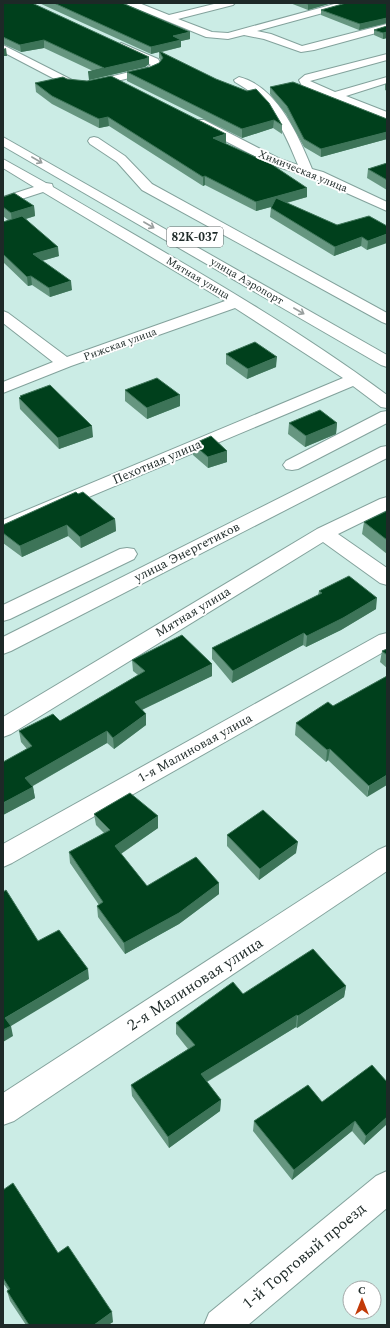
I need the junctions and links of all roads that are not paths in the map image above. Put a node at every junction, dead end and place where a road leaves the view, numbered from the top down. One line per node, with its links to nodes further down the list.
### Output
1 (133, 3): 4 (street)
2 (230, 3): 4 (street)
3 (349, 3): 6 (street)
4 (169, 18): 6 (street)
5 (387, 26): 6 (street)
6 (242, 32)
7 (112, 42): 10 (street)
8 (3, 48): 10 (street)
9 (387, 57): 14 (street)
10 (113, 79): 13 (street)
11 (239, 80): 21 (street)
12 (387, 80): 14 (street)
13 (128, 86)
14 (333, 96): 15 (street)
15 (387, 116)
16 (191, 119): 21 (street, Химическая улица)
17 (3, 128): 28 (street, улица Аэропорт / 82К-037)
18 (3, 141): 29 (street, улица Аэропорт, one-way to 29)
19 (94, 141): 27 (street)
20 (3, 163): 22 (street, Мятная улица)
21 (306, 170): 24 (street, Химическая улица)
22 (47, 188): 23 (street); 25 (street, Мятная улица)
23 (3, 201)
24 (387, 207)
25 (237, 302): 30 (street, Рижская улица); 31 (street, Мятная улица)
26 (3, 316): 30 (street)
27 (387, 319)
28 (387, 347)
29 (387, 362)
30 (65, 363): 32 (street, Рижская улица)
31 (355, 379): 33 (street, Мятная улица); 38 (street, Пехотная улица)
32 (3, 388)
33 (387, 403)
34 (387, 416): 36 (street)
35 (379, 455): 44 (street, улица Энергетиков)
36 (292, 465)
37 (387, 502): 39 (street, Мятная улица)
38 (3, 527)
39 (324, 533): 41 (street); 45 (street, Мятная улица)
40 (127, 554): 42 (street)
41 (387, 578)
42 (3, 614)
43 (387, 640): 46 (street, 1-я Малиновая улица)
44 (3, 646)
45 (3, 728)
46 (3, 856)
47 (387, 857): 48 (street, 2-я Малиновая улица)
48 (3, 1110)
49 (387, 1187): 50 (street, 1-й Торговый проезд)
50 (221, 1325)

